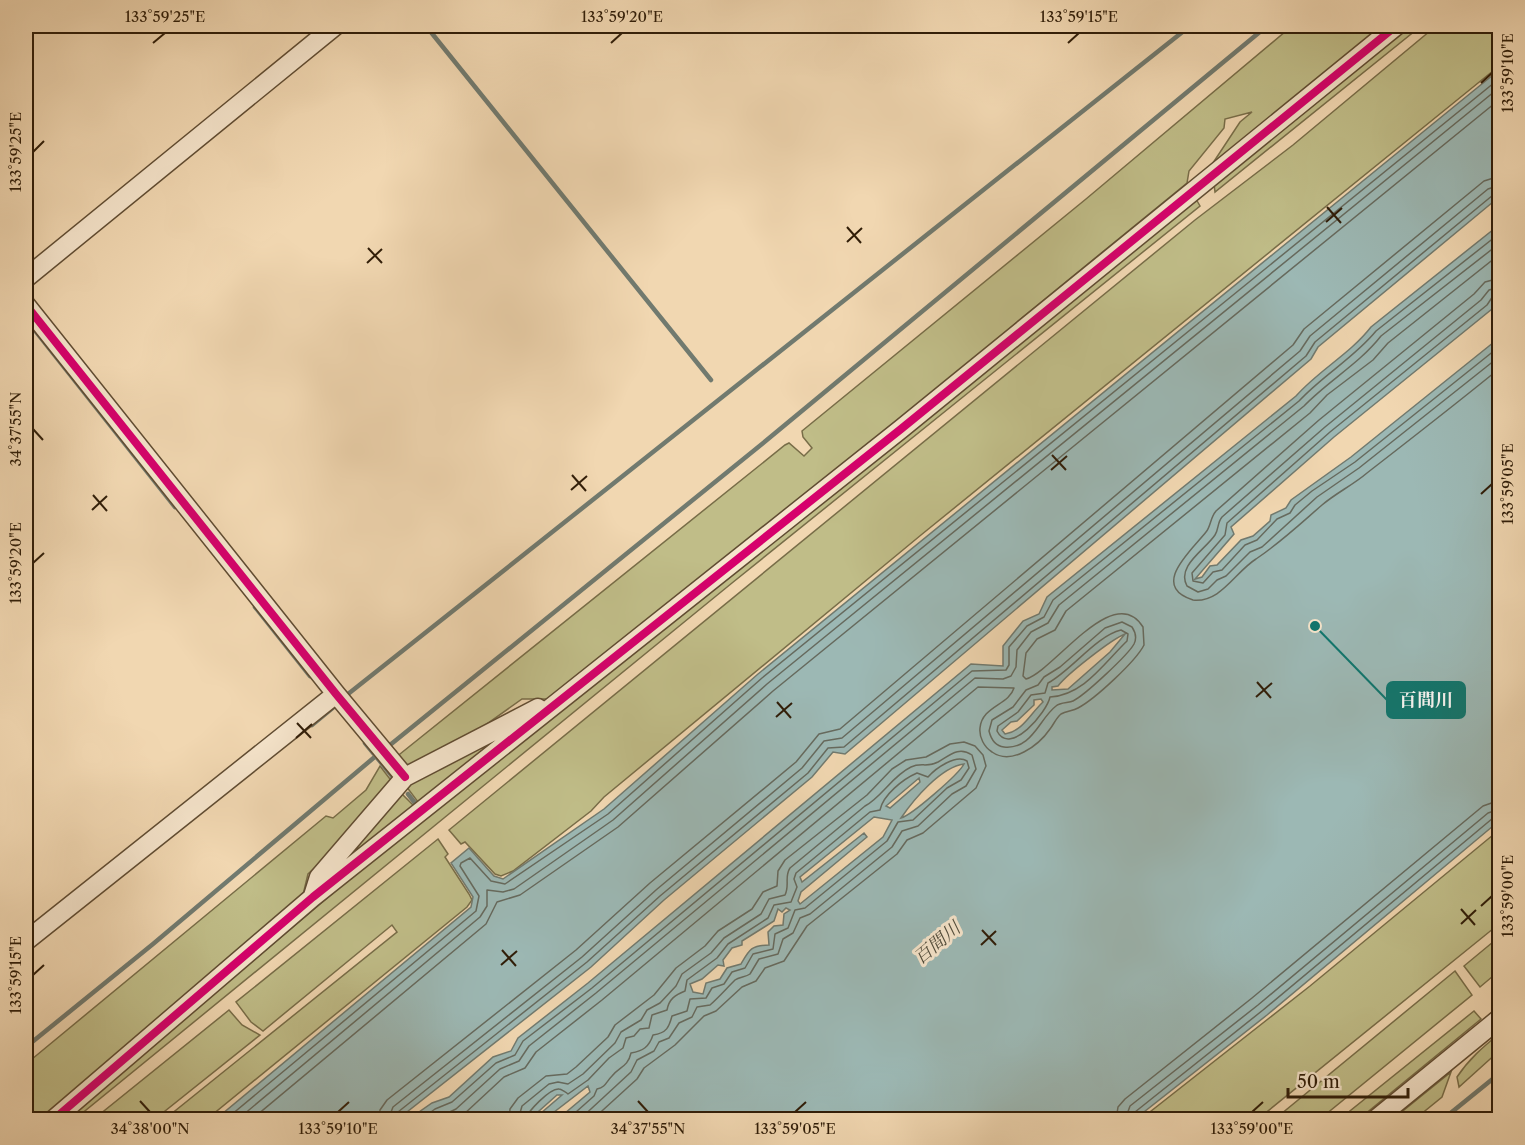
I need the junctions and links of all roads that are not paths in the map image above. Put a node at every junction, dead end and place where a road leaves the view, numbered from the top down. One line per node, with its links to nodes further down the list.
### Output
1 (334, 26): 3 (street)
2 (1396, 26): 6 (street)
3 (26, 278)
4 (26, 304): 5 (street)
5 (335, 699): 7 (street); 9 (street)
6 (552, 705): 7 (street); 8 (street)
7 (405, 777): 8 (street)
8 (313, 897): 11 (street)
9 (26, 941)
10 (1500, 1018): 12 (street)
11 (53, 1119)
12 (1375, 1119)

